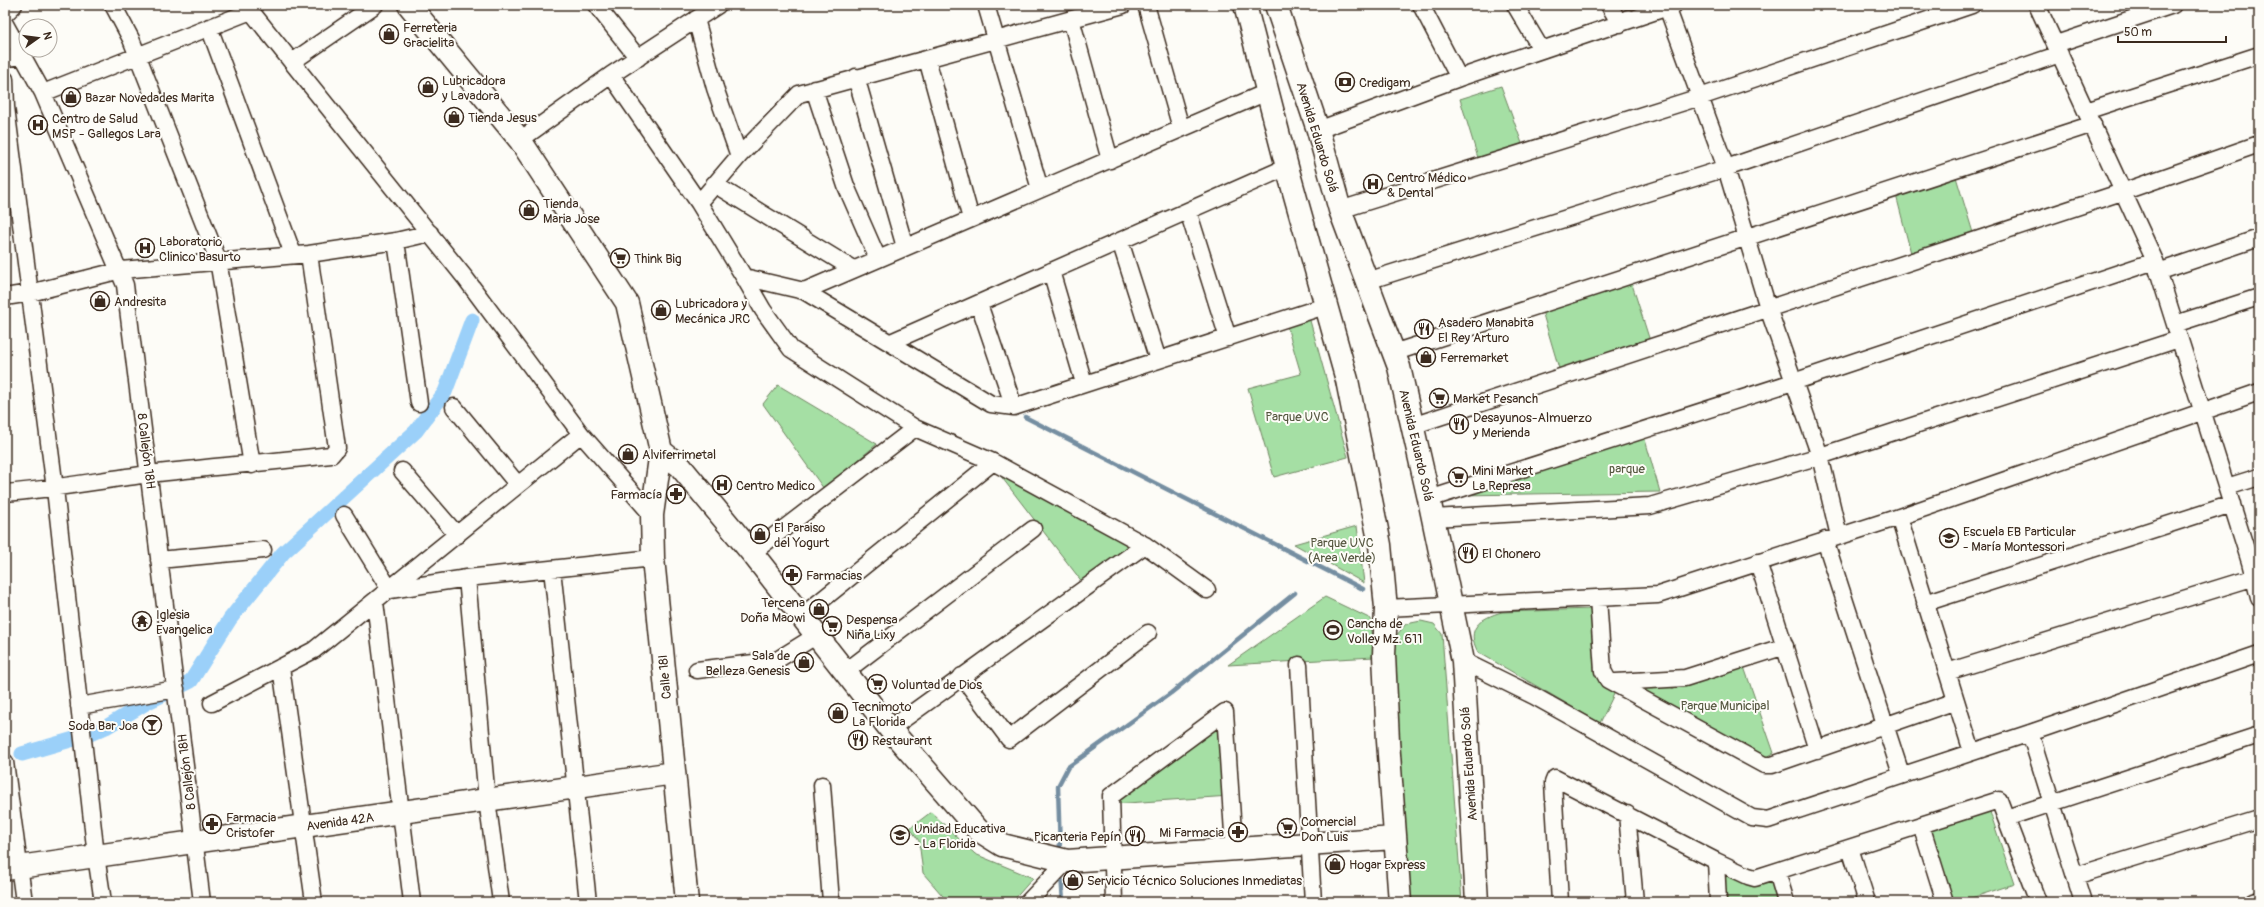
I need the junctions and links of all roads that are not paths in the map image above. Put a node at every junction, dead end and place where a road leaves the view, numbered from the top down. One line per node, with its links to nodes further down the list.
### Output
1 (14, 5): 21 (street)
2 (113, 5): 31 (street)
3 (375, 5): 38 (street)
4 (409, 5): 50 (street, Calle 18I)
5 (596, 5): 36 (street)
6 (718, 5): 22 (street)
7 (986, 5): 27 (street)
8 (1124, 5): 23 (street)
9 (1146, 5): 48 (street)
10 (1245, 5): 44 (street)
11 (1276, 5): 49 (street, Avenida Eduardo Solá)
12 (1421, 5): 41 (street)
13 (1516, 5): 29 (street)
14 (1609, 5): 25 (street)
15 (1646, 5): 25 (street)
16 (1972, 5): 46 (street)
17 (2037, 5): 30 (street)
18 (2173, 5): 30 (street)
19 (1670, 6): 25 (street); 46 (street)
20 (248, 8): 26 (street); 38 (street)
21 (5, 14)
22 (696, 19): 36 (street); 52 (street)
23 (1071, 19): 27 (street); 53 (street)
24 (5, 24): 28 (street, 8 Callejón 18H)
25 (1620, 24): 29 (street)
26 (209, 27): 31 (street); 69 (street)
27 (997, 40): 37 (street); 57 (street)
28 (18, 47)
29 (1541, 49): 41 (street)
30 (2058, 49): 47 (street); 55 (street)
31 (137, 55): 45 (street); 72 (street)
32 (2259, 55): 47 (street)
33 (18, 57): 34 (street)
34 (5, 58)
35 (24, 58): 45 (street, 8 Callejón 18H)
36 (638, 58): 39 (street)
37 (927, 59): 40 (street); 62 (street)
38 (292, 62): 63 (street)
39 (611, 75): 50 (street); 59 (street)
40 (856, 77): 43 (street); 68 (street)
41 (1459, 78): 49 (street)
42 (5, 79): 80 (street)
43 (814, 89): 52 (street); 71 (street)
44 (1267, 92): 48 (street); 54 (street)
45 (43, 93): 75 (street, 8 Callejón 18H)
46 (1700, 96): 55 (street); 60 (street)
47 (2089, 118): 58 (street); 64 (street)
48 (1181, 128): 53 (street)
49 (1318, 130): 60 (street, Avenida Eduardo Solá)
50 (520, 140): 101 (street, Calle 18I)
51 (2259, 144): 58 (street)
52 (739, 156): 56 (street)
53 (1110, 160): 57 (street)
54 (1287, 167): 61 (street); 84 (street)
55 (1726, 168): 64 (street); 78 (street)
56 (714, 184): 59 (street); 74 (street)
57 (1040, 189): 62 (street)
58 (2122, 192): 73 (street); 85 (street)
59 (699, 202): 77 (street)
60 (1340, 210): 78 (street, Avenida Eduardo Solá)
61 (1188, 211): 67 (street); 87 (street)
62 (971, 219): 68 (street)
63 (430, 233): 66 (street); 100 (street)
64 (1748, 237): 85 (street); 89 (street)
65 (2259, 238): 73 (street)
66 (396, 241): 70 (street); 94 (street)
67 (1120, 241): 76 (street); 90 (street)
68 (906, 247): 71 (street)
69 (292, 254): 70 (street); 72 (street)
70 (309, 254): 104 (street)
71 (878, 258): 74 (street)
72 (218, 260): 75 (street); 104 (street)
73 (2156, 266): 86 (street); 91 (street)
74 (853, 269): 79 (street)
75 (121, 270): 80 (street); 106 (street, 8 Callejón 18H)
76 (1051, 272): 83 (street); 92 (street)
77 (744, 278): 79 (street); 99 (street)
78 (1367, 281): 89 (street, Avenida Eduardo Solá)
79 (804, 291): 88 (street)
80 (30, 294): 82 (street); 110 (street)
81 (2259, 297): 86 (street)
82 (5, 298)
83 (979, 304): 88 (street); 96 (street)
84 (1325, 306): 87 (street); 136 (street)
85 (1768, 308): 91 (street); 98 (street)
86 (2177, 332): 97 (street); 102 (street)
87 (1228, 338): 90 (street)
88 (891, 342): 96 (street)
89 (1393, 353): 98 (street, Avenida Eduardo Solá)
90 (1158, 360): 92 (street)
91 (1793, 382): 102 (street); 113 (street)
92 (1084, 383): 96 (street)
93 (2259, 392): 97 (street)
94 (419, 403)
95 (454, 407): 108 (street)
96 (1014, 407)
97 (2202, 411): 109 (street); 116 (street)
98 (1412, 426): 113 (street, Avenida Eduardo Solá)
99 (915, 428): 103 (street); 122 (street)
100 (581, 434): 108 (street); 115 (street)
101 (660, 451): 115 (street, Calle 18I); 122 (street)
102 (1820, 456): 113 (street); 119 (street)
103 (993, 462): 120 (street); 137 (street)
104 (252, 465): 106 (street)
105 (402, 471): 118 (street)
106 (150, 474): 110 (street); 124 (street, 8 Callejón 18H)
107 (2259, 477): 109 (street)
108 (518, 485): 118 (street)
109 (2227, 487): 112 (street)
110 (55, 489): 111 (street); 153 (street)
111 (5, 492)
112 (2232, 504): 126 (street); 134 (street)
113 (1431, 508): 135 (street, Avenida Eduardo Solá)
114 (344, 515): 129 (street)
115 (652, 515): 123 (street, Calle 18I)
116 (1899, 516): 119 (street); 134 (street)
117 (1033, 529): 146 (street)
118 (457, 535): 129 (street)
119 (1832, 538): 125 (street); 154 (street)
120 (1145, 545): 130 (street); 148 (street)
121 (263, 550): 124 (street)
122 (752, 553): 137 (street)
123 (653, 558): 127 (street); 161 (street, Calle 18I)
124 (159, 560): 150 (street, 8 Callejón 18H)
125 (1758, 562): 131 (street); 140 (street)
126 (2255, 566): 132 (street); 147 (street)
127 (552, 569): 128 (street); 164 (street)
128 (467, 578): 129 (street); 165 (street)
129 (390, 590): 133 (street)
130 (1207, 590)
131 (1598, 598): 135 (street); 149 (street)
132 (2259, 598)
133 (375, 602): 144 (street); 167 (street)
134 (1925, 603): 147 (street)
135 (1450, 606): 136 (street); 142 (street, Avenida Eduardo Solá)
136 (1386, 608): 173 (street)
137 (802, 616): 139 (street)
138 (1148, 633): 148 (street)
139 (816, 635): 145 (street); 146 (street)
140 (1785, 646): 149 (street); 158 (street)
141 (2259, 654): 156 (street)
142 (1463, 661): 162 (street); 199 (street, Avenida Eduardo Solá)
143 (1299, 665): 175 (street)
144 (281, 667): 152 (street); 172 (street)
145 (697, 670)
146 (845, 672): 155 (street)
147 (1947, 672): 151 (street)
148 (962, 676): 155 (street)
149 (1616, 682): 158 (street)
150 (176, 689): 153 (street); 174 (street, 8 Callejón 18H)
151 (1956, 701): 154 (street); 159 (street)
152 (212, 703)
153 (79, 706): 178 (street)
154 (1885, 724): 158 (street); 162 (street)
155 (890, 729): 180 (street)
156 (2030, 733): 159 (street); 166 (street)
157 (2259, 735): 166 (street)
158 (1818, 750)
159 (1972, 752): 162 (street)
160 (5, 762): 182 (street)
161 (674, 773): 164 (street, Avenida 42A); 193 (street, Calle 18I)
162 (1901, 774)
163 (822, 785): 194 (street)
164 (576, 787): 165 (street, Avenida 42A); 192 (street)
165 (487, 800): 167 (street, Avenida 42A); 191 (street)
166 (2051, 803): 169 (street); 184 (street)
167 (402, 812): 172 (street, Avenida 42A); 190 (street)
168 (1627, 814): 181 (street); 200 (street); 201 (street)
169 (2006, 818): 171 (street); 206 (street)
170 (2259, 819): 184 (street)
171 (1921, 825): 177 (street); 205 (street)
172 (302, 826): 174 (street, Avenida 42A); 189 (street)
173 (1394, 838): 175 (street); 198 (street)
174 (194, 841): 178 (street, Avenida 42A); 188 (street, 8 Callejón 18H)
175 (1309, 843): 176 (street); 197 (street)
176 (1234, 848): 179 (street); 179 (street)
177 (1850, 848): 183 (street); 204 (street)
178 (96, 856): 182 (street, Avenida 42A); 187 (street)
179 (1112, 858): 180 (street); 196 (street)
180 (1067, 861): 195 (street)
181 (1716, 861): 183 (street); 202 (street)
182 (12, 868): 186 (street)
183 (1777, 872): 203 (street)
184 (2075, 876): 207 (street)
185 (2259, 900): 208 (street)
186 (24, 902)
187 (104, 902)
188 (202, 902)
189 (314, 902)
190 (412, 902)
191 (501, 902)
192 (588, 902)
193 (687, 902)
194 (831, 902)
195 (1028, 902)
196 (1114, 902)
197 (1313, 902)
198 (1400, 902)
199 (1477, 902)
200 (1560, 902)
201 (1635, 902)
202 (1718, 902)
203 (1786, 902)
204 (1867, 902)
205 (1945, 902)
206 (2038, 902)
207 (2083, 902)
208 (2252, 902)

